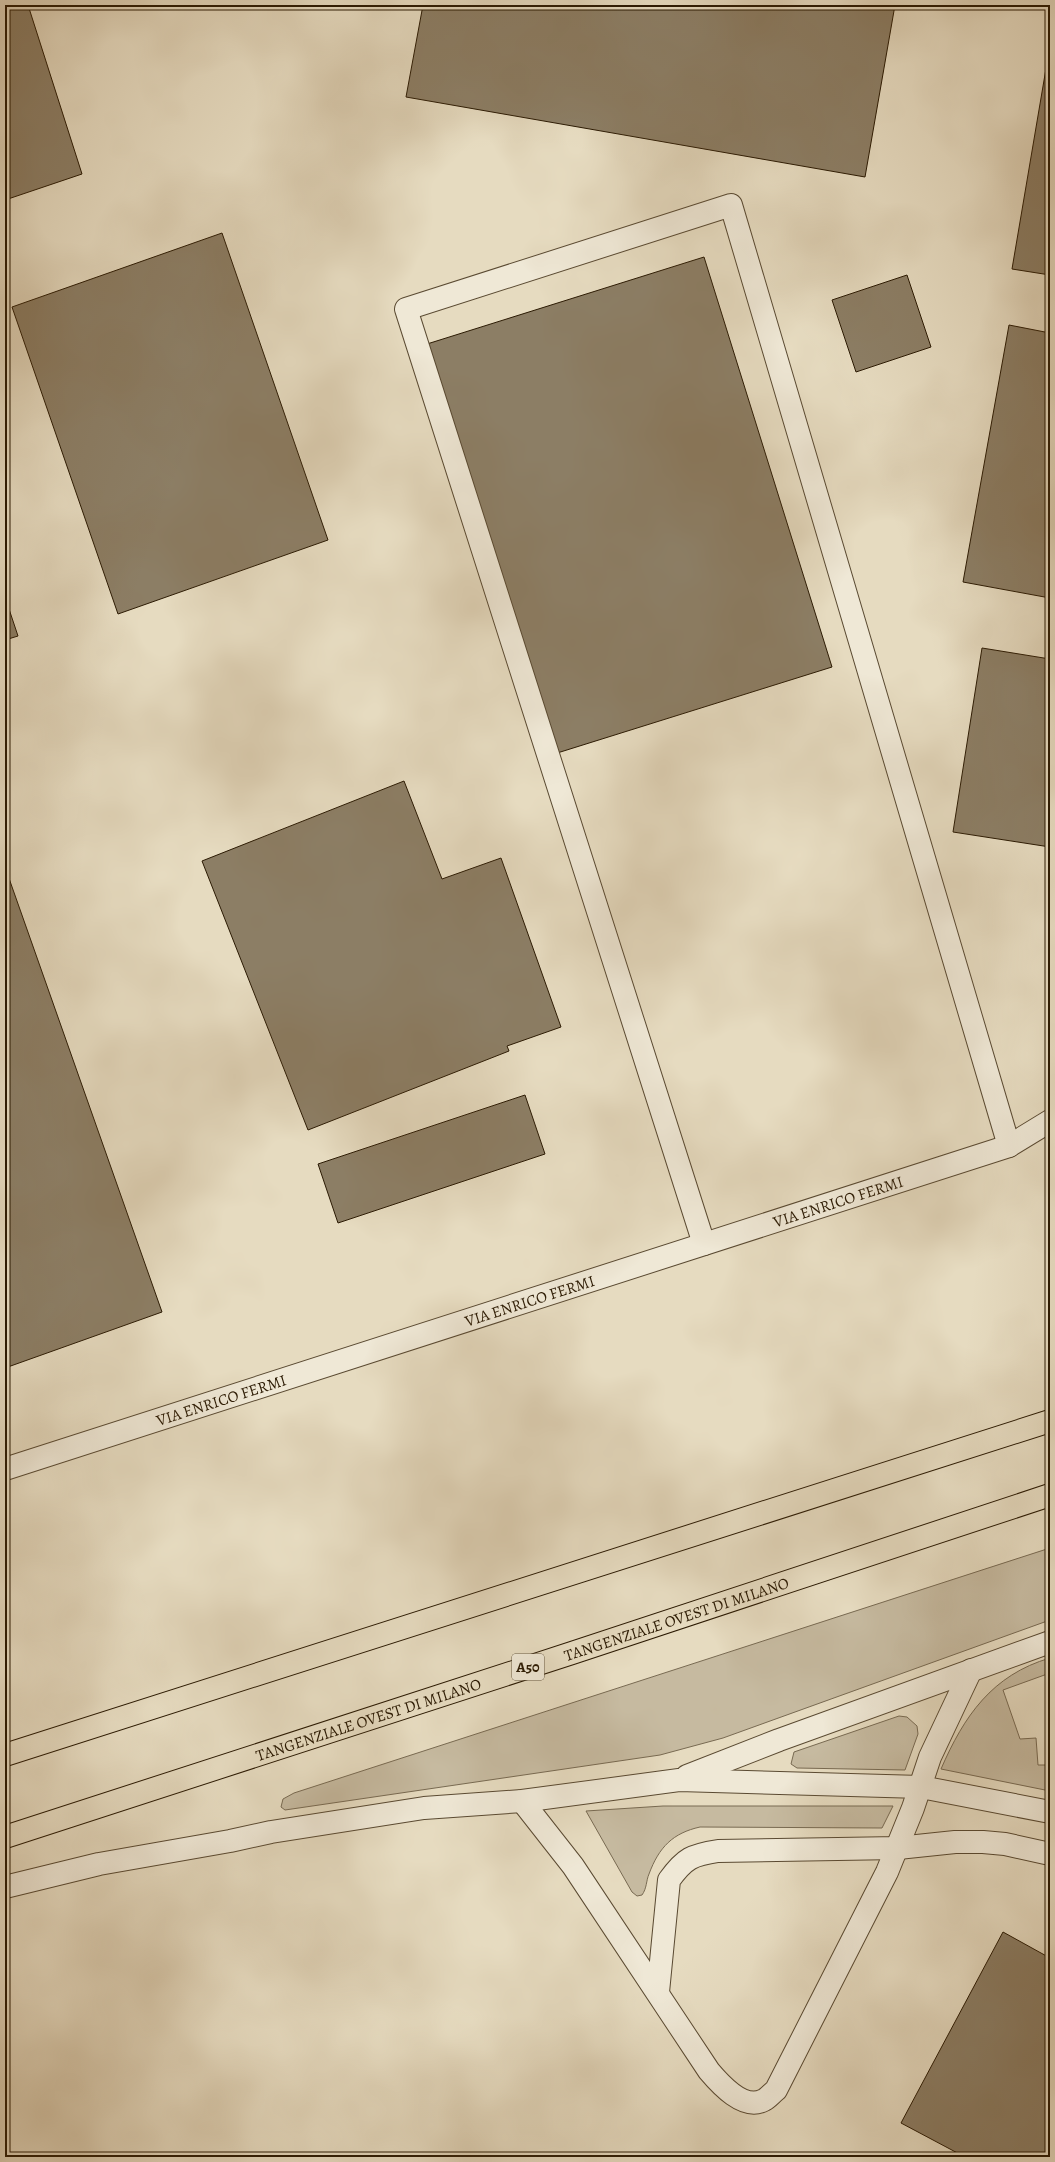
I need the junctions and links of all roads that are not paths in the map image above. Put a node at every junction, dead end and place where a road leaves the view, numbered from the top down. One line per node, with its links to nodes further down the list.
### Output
1 (1050, 1121): 2 (street, VIA ENRICO FERMI)
2 (1009, 1146): 3 (street, VIA ENRICO FERMI); 3 (street)
3 (704, 1244): 5 (street, VIA ENRICO FERMI)
4 (1050, 1421): 9 (highway)
5 (5, 1469)
6 (1050, 1495): 14 (highway, TANGENZIALE OVEST DI MILANO / A50)
7 (1050, 1642): 8 (street)
8 (972, 1670): 10 (street); 11 (street)
9 (5, 1755)
10 (679, 1780): 11 (street); 12 (street)
11 (921, 1787): 13 (street); 15 (street)
12 (522, 1801): 17 (street); 18 (street)
13 (1050, 1812)
14 (5, 1837)
15 (898, 1848): 16 (street); 18 (street); 18 (street)
16 (1050, 1854)
17 (5, 1887)
18 (658, 1992)

